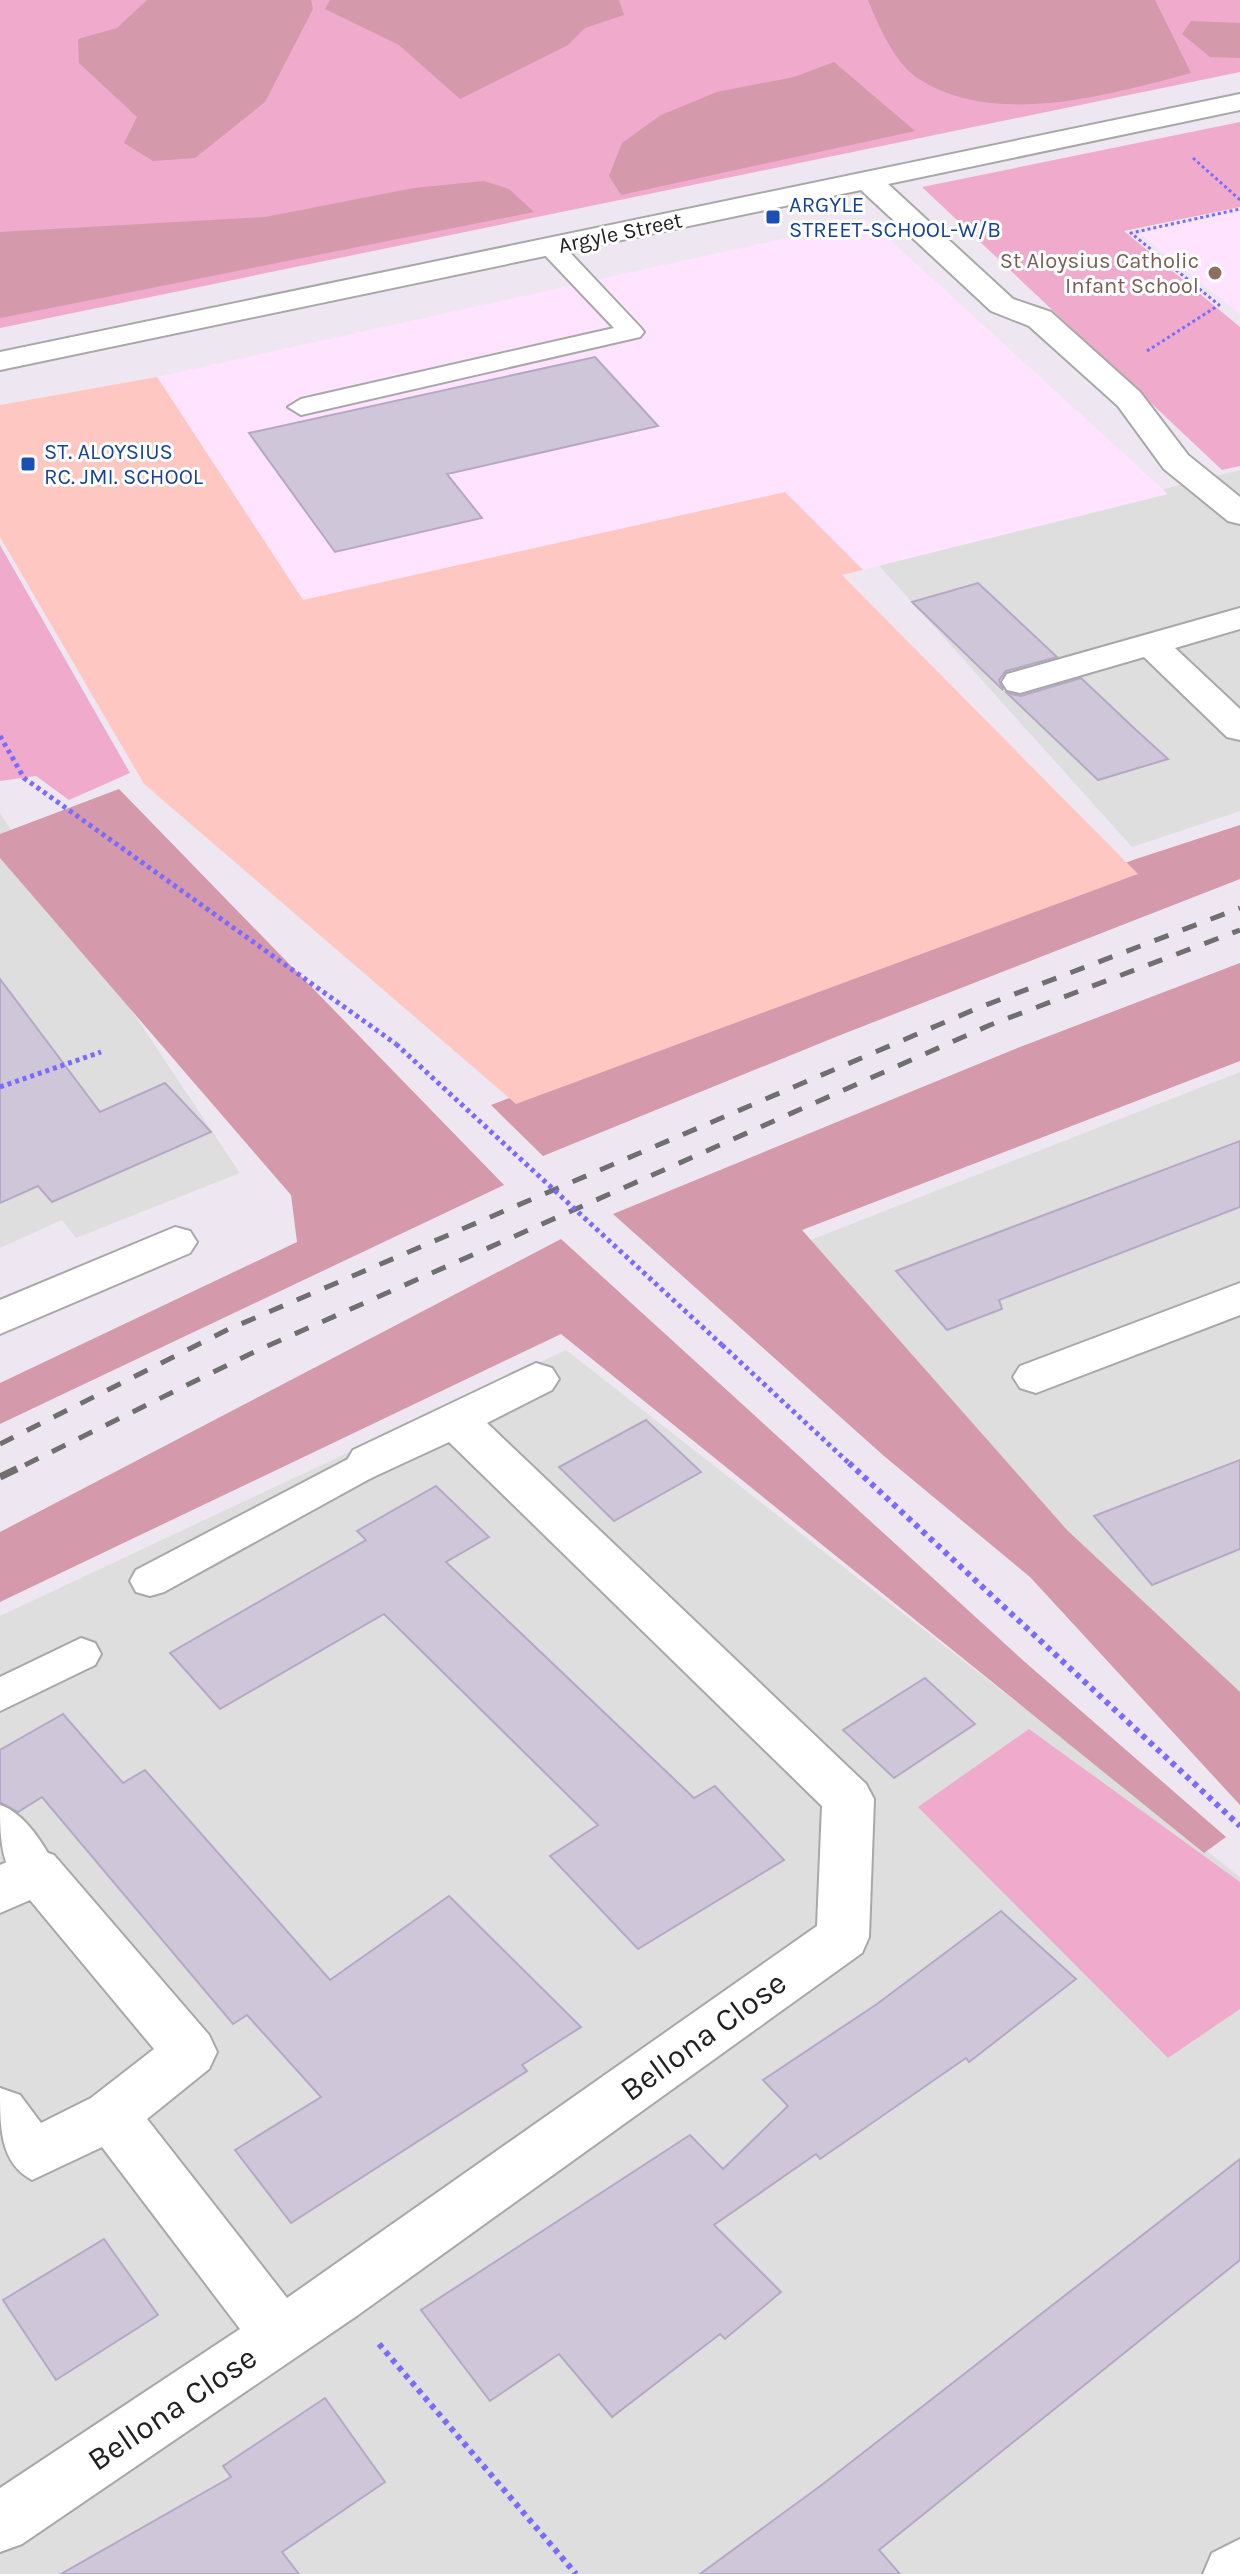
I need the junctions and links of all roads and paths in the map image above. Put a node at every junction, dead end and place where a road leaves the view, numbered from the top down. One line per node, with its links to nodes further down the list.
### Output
1 (1240, 102): 2 (street, Argyle Street)
2 (867, 180): 4 (street, Argyle Street); 6 (street)
3 (1240, 209): 6 (path)
4 (550, 246): 5 (street, Argyle Street); 7 (lane)
5 (0, 361)
6 (1105, 377): 8 (street)
7 (301, 407)
8 (1240, 514)
9 (1240, 618): 10 (street)
10 (1151, 645): 11 (street); 12 (street)
11 (1020, 682)
12 (1240, 729)
13 (0, 736): 27 (path, bridge)
14 (101, 1052): 15 (path)
15 (0, 1087)
16 (175, 1242): 18 (street)
17 (1237, 1305): 19 (street)
18 (0, 1318)
19 (1036, 1377)
20 (536, 1379): 21 (street)
21 (455, 1420): 22 (street); 31 (street, Bellona Close)
22 (369, 1462): 23 (lane)
23 (150, 1581)
24 (81, 1654): 25 (lane)
25 (0, 1695)
26 (0, 1822): 28 (lane)
27 (1240, 1826)
28 (18, 1880): 30 (street)
29 (0, 2112): 30 (street)
30 (111, 2115): 32 (street)
31 (338, 2296): 32 (street, Bellona Close); 35 (path)
32 (280, 2335): 33 (street, Bellona Close)
33 (0, 2523)
34 (1240, 2569): 36 (street)
35 (576, 2574)
36 (1234, 2574)

